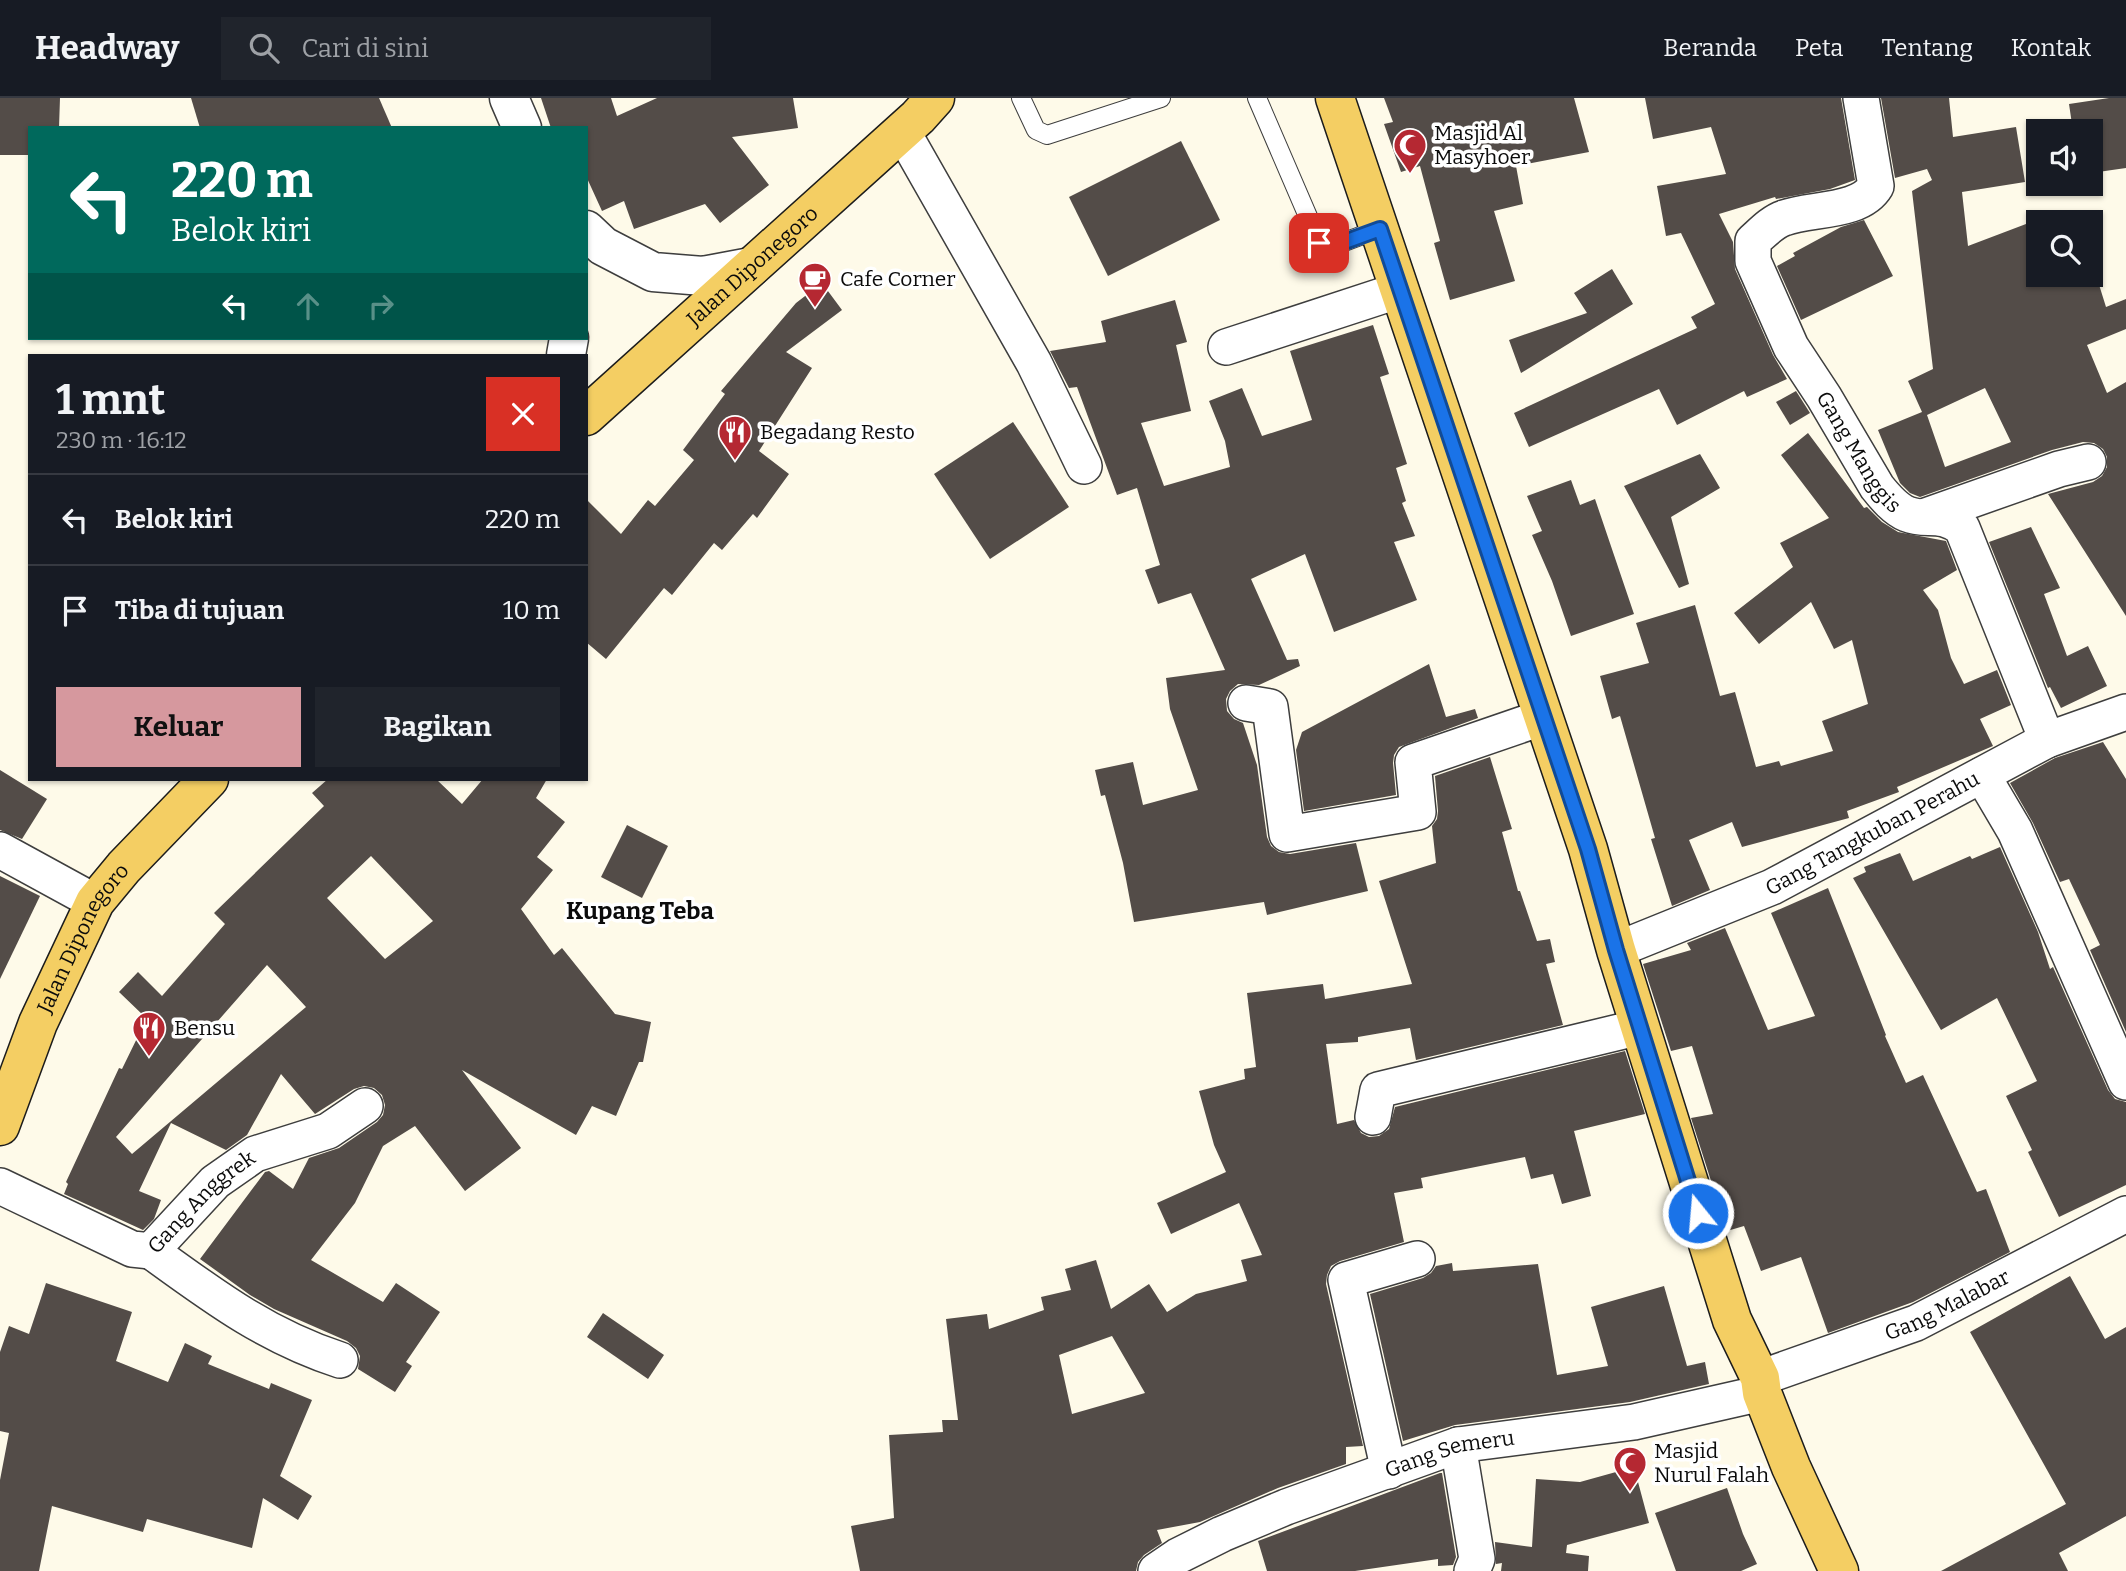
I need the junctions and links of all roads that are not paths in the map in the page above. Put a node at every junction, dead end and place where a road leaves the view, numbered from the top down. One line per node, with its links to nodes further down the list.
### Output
1 (509, 98): 9 (street)
2 (961, 98): 8 (main road, Jalan Diponegoro)
3 (1021, 98): 4 (lane)
4 (1161, 98)
5 (1257, 98): 10 (lane)
6 (1335, 98): 10 (main road)
7 (1861, 98): 18 (street, Gang Manggis)
8 (918, 115): 12 (main road, Jalan Diponegoro); 17 (street)
9 (521, 126)
10 (1380, 229): 13 (main road)
11 (588, 232): 12 (street)
12 (751, 267): 15 (main road, Jalan Diponegoro)
13 (1400, 290): 14 (street); 21 (main road)
14 (1226, 347)
15 (588, 414)
16 (2088, 461): 18 (street)
17 (1084, 466)
18 (1926, 516): 22 (street, Gang Manggis)
19 (1246, 703): 21 (street)
20 (2126, 712): 22 (street, Gang Tangkuban Perahu)
21 (1544, 717): 27 (main road)
22 (2047, 740): 23 (street, Gang Tangkuban Perahu)
23 (1982, 775): 27 (street, Gang Tangkuban Perahu); 29 (street)
24 (207, 781): 26 (main road, Jalan Diponegoro)
25 (0, 850): 26 (street)
26 (95, 902): 32 (main road, Jalan Diponegoro)
27 (1616, 950): 28 (main road)
28 (1640, 1027): 31 (street); 38 (main road)
29 (2126, 1082)
30 (365, 1106): 35 (street, Gang Anggrek)
31 (1373, 1116)
32 (0, 1126)
33 (0, 1186): 35 (street, Gang Anggrek)
34 (2126, 1214): 38 (street, Gang Malabar)
35 (151, 1251): 37 (street)
36 (1417, 1259): 40 (street)
37 (340, 1360)
38 (1761, 1385): 39 (street, Gang Semeru); 43 (main road)
39 (1458, 1445): 40 (street, Gang Semeru); 42 (street)
40 (1389, 1471): 41 (street, Gang Semeru)
41 (1156, 1571)
42 (1472, 1571)
43 (1839, 1571)

